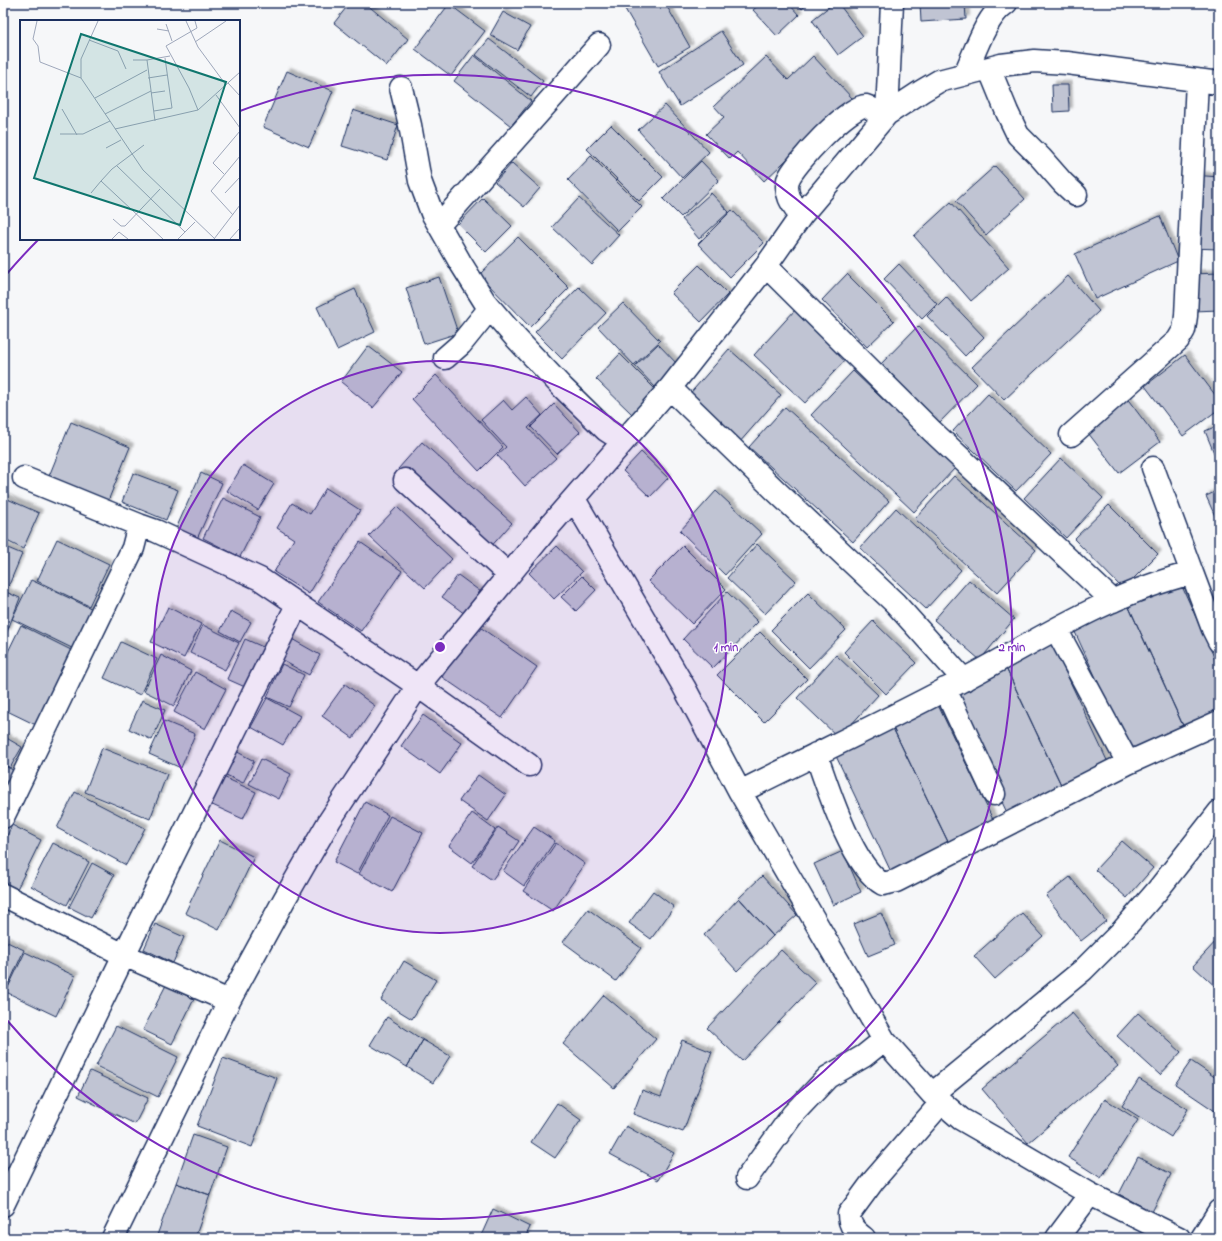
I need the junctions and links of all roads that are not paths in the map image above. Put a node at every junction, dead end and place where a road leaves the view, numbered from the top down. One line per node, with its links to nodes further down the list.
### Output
1 (892, 3): 9 (street)
2 (1006, 3): 5 (street)
3 (599, 45): 12 (street)
4 (989, 68): 5 (street); 6 (street); 10 (street)
5 (966, 74): 9 (street)
6 (1197, 80): 7 (street); 17 (street)
7 (1219, 83)
8 (401, 88): 12 (street)
9 (885, 116): 11 (street); 11 (street)
10 (1076, 195)
11 (801, 216): 13 (street)
12 (439, 224): 14 (street)
13 (766, 266): 16 (street); 26 (street)
14 (490, 308): 15 (street); 18 (street)
15 (444, 358)
16 (670, 388): 18 (street); 30 (street)
17 (1071, 435)
18 (623, 441): 22 (street)
19 (1153, 468): 24 (street)
20 (24, 478): 23 (street)
21 (405, 480): 25 (street)
22 (574, 499): 25 (street); 36 (street)
23 (139, 525): 27 (street); 39 (street)
24 (1192, 573): 26 (street); 29 (street)
25 (510, 575): 31 (street)
26 (1113, 600): 28 (street)
27 (297, 605): 31 (street); 41 (street)
28 (1056, 629): 30 (street); 34 (street)
29 (1219, 640)
30 (955, 684): 33 (street); 37 (street)
31 (418, 686): 35 (street); 42 (street)
32 (1219, 722): 34 (street)
33 (816, 754): 34 (street); 36 (street)
34 (1128, 763)
35 (529, 765)
36 (740, 792): 43 (street)
37 (994, 794)
38 (1219, 812): 44 (street)
39 (3, 817)
40 (3, 895): 41 (street)
41 (124, 955): 42 (street); 47 (street)
42 (229, 1001): 49 (street)
43 (884, 1040): 44 (street); 45 (street)
44 (937, 1098): 46 (street); 50 (street)
45 (747, 1178)
46 (1090, 1194): 51 (street); 52 (street)
47 (3, 1205)
48 (1219, 1211): 53 (street)
49 (113, 1238)
50 (864, 1238)
51 (1057, 1238)
52 (1179, 1238)
53 (1202, 1238)

